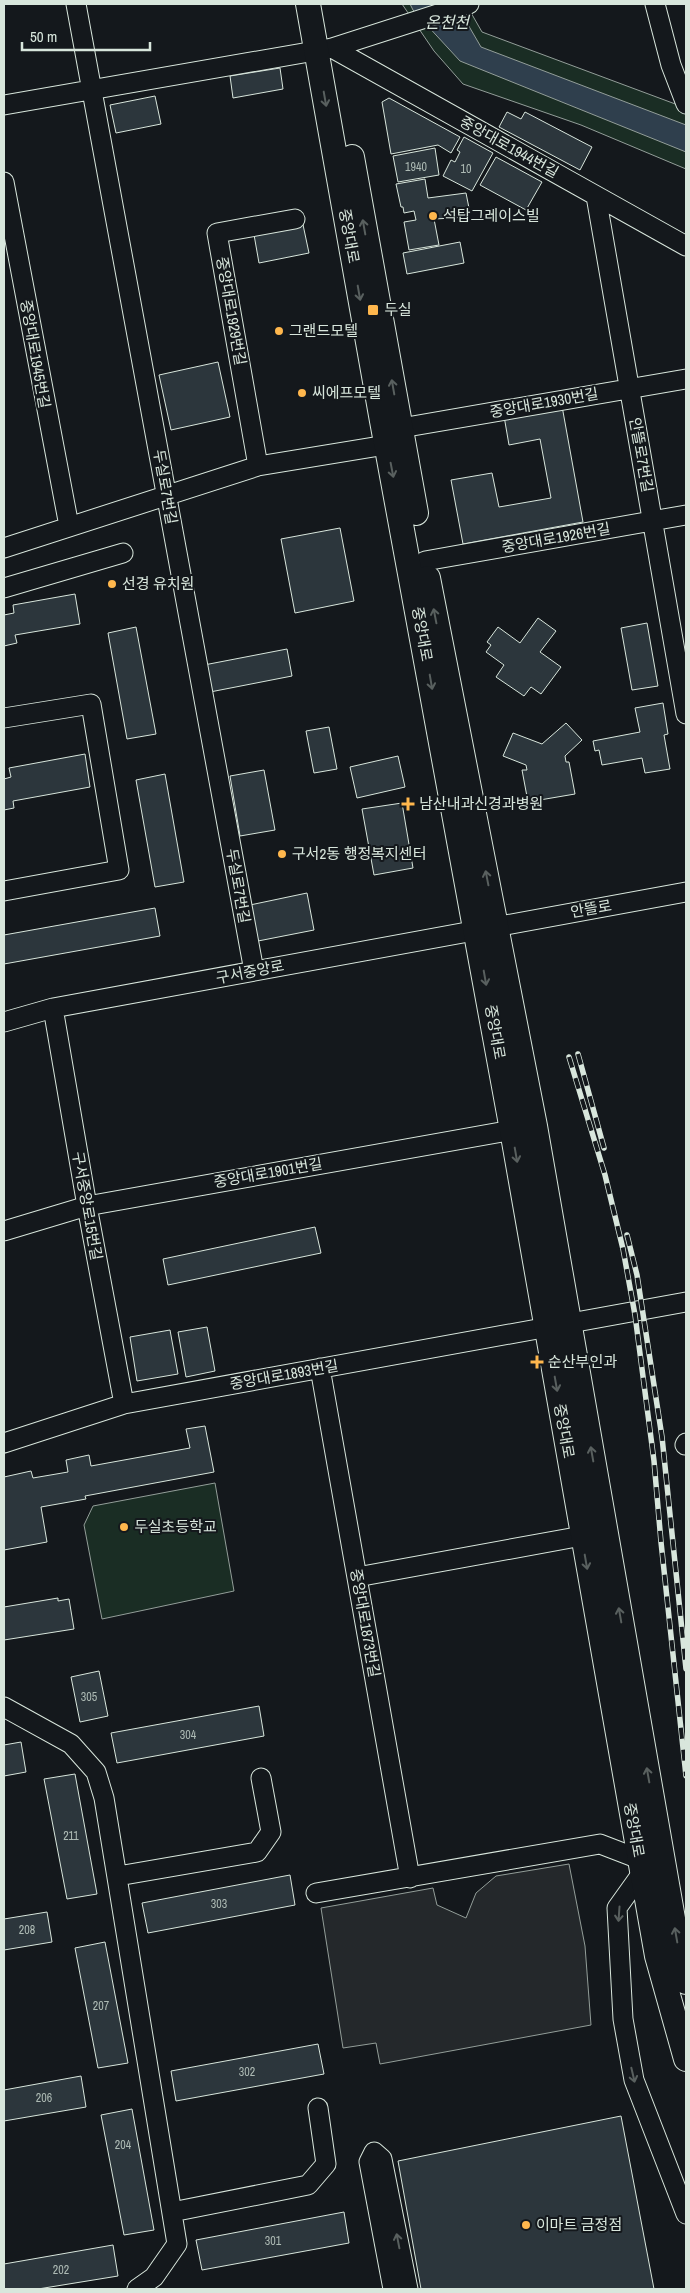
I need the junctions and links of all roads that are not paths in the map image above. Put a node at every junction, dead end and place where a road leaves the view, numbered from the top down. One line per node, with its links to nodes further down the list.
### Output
1 (76, 4): 7 (street, 두실로7번길)
2 (308, 4): 6 (main road, 중앙대로)
3 (324, 4): 6 (main road, 중앙대로)
4 (655, 4): 8 (street)
5 (466, 5): 6 (street)
6 (324, 50): 7 (street); 11 (street, 중앙대로1944번길); 16 (main road, 중앙대로)
7 (91, 90): 9 (street); 18 (street, 두실로7번길)
8 (686, 104)
9 (4, 105)
10 (4, 182): 21 (street, 중앙대로1945번길)
11 (596, 196): 13 (street, 중앙대로1944번길); 15 (street, 안뜰로7번길)
12 (295, 219): 17 (street, 중앙대로1929번길)
13 (686, 246)
14 (686, 379): 15 (street, 중앙대로1930번길)
15 (629, 388): 16 (street, 중앙대로1930번길); 20 (street, 안뜰로7번길)
16 (393, 436): 17 (street); 24 (main road, 중앙대로); 30 (main road, 중앙대로, one-way to 30)
17 (258, 466): 18 (street)
18 (166, 494): 21 (street); 31 (street, 두실로7번길)
19 (686, 515): 20 (street, 중앙대로1926번길)
20 (652, 521): 24 (street, 중앙대로1926번길); 26 (street, 안뜰로7번길)
21 (69, 526): 22 (street)
22 (4, 548)
23 (123, 553): 25 (street)
24 (425, 561): 30 (main road, 중앙대로, one-way to 24)
25 (4, 588)
26 (686, 714)
27 (4, 718): 28 (street)
28 (4, 891)
29 (686, 892): 30 (street, 안뜰로)
30 (486, 928): 31 (street, 구서중앙로); 34 (main road, 중앙대로)
31 (254, 971): 32 (street, 구서중앙로)
32 (53, 1008): 33 (street, 구서중앙로); 35 (street, 구서중앙로15번길)
33 (4, 1022)
34 (524, 1128): 35 (street, 중앙대로1901번길); 38 (main road, 중앙대로); 39 (main road, 중앙대로, one-way to 39)
35 (87, 1206): 36 (street, 중앙대로1901번길); 41 (street, 구서중앙로15번길)
36 (4, 1231)
37 (686, 1302): 38 (street, 중앙대로1893번길)
38 (569, 1323): 39 (street, 중앙대로1893번길); 51 (main road, 중앙대로, one-way to 38)
39 (546, 1327): 40 (street, 중앙대로1893번길); 43 (main road, 중앙대로, one-way to 43)
40 (320, 1368): 41 (street, 중앙대로1893번길); 44 (street, 중앙대로1873번길)
41 (124, 1404): 42 (street, 중앙대로1893번길)
42 (4, 1443)
43 (582, 1536): 44 (street); 47 (main road, 중앙대로, one-way to 47)
44 (357, 1577): 49 (street, 중앙대로1873번길)
45 (4, 1707): 48 (street)
46 (261, 1778): 48 (street)
47 (641, 1866): 49 (street); 52 (main road, 중앙대로); 55 (street, one-way to 55)
48 (118, 1876): 54 (street)
49 (410, 1878): 50 (street)
50 (316, 1894)
51 (686, 1982)
52 (686, 2059)
53 (318, 2108): 54 (street)
54 (172, 2212): 56 (street)
55 (686, 2214)
56 (137, 2289)
57 (393, 2289): 58 (street, one-way to 57)
58 (408, 2289)

